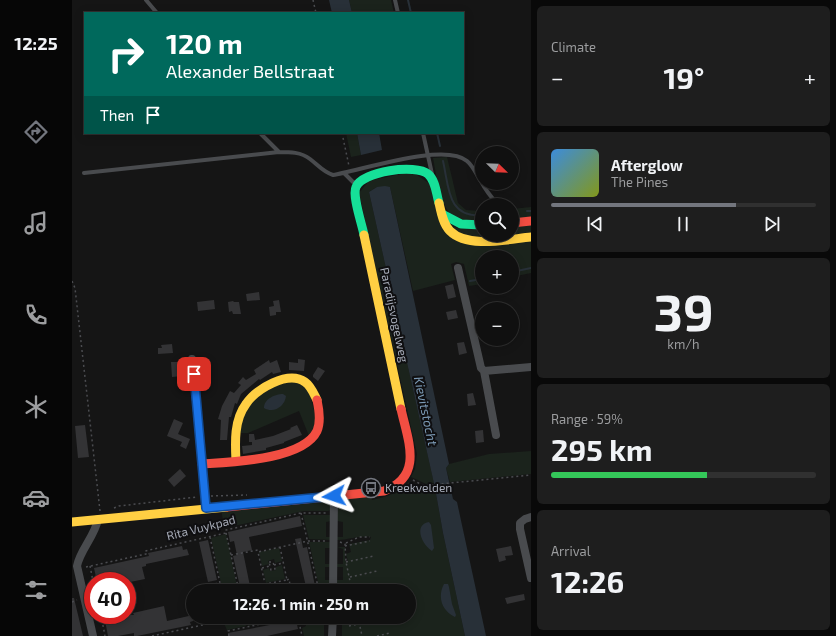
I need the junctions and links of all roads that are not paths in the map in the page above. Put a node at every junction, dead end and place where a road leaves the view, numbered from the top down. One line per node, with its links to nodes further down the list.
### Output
1 (146, 0): 3 (lane)
2 (395, 0): 4 (lane)
3 (156, 12)
4 (398, 12)
5 (261, 134): 7 (lane)
6 (423, 134): 8 (lane)
7 (279, 152): 9 (lane); 10 (lane)
8 (428, 155): 10 (lane); 11 (lane); 13 (lane)
9 (84, 173)
10 (344, 173): 12 (lane)
11 (434, 182): 12 (street); 14 (street)
12 (358, 183): 26 (street, Paradijsvogelweg)
13 (492, 198)
14 (442, 214): 17 (street); 18 (street)
15 (531, 221): 16 (street)
16 (519, 222)
17 (475, 225)
18 (531, 237)
19 (458, 268): 22 (street)
20 (192, 359): 25 (street)
21 (531, 367): 22 (street)
22 (484, 371): 23 (street)
23 (496, 435)
24 (236, 461): 24 (street); 25 (street)
25 (202, 464): 27 (street)
26 (334, 496): 27 (street); 32 (street)
27 (206, 508): 28 (street)
28 (99, 516): 30 (street); 33 (street)
29 (531, 517): 31 (street)
30 (72, 522)
31 (531, 578)
32 (333, 584)
33 (84, 595)
34 (90, 624): 36 (street)
35 (333, 624): 37 (street)
36 (93, 636)
37 (332, 636)

